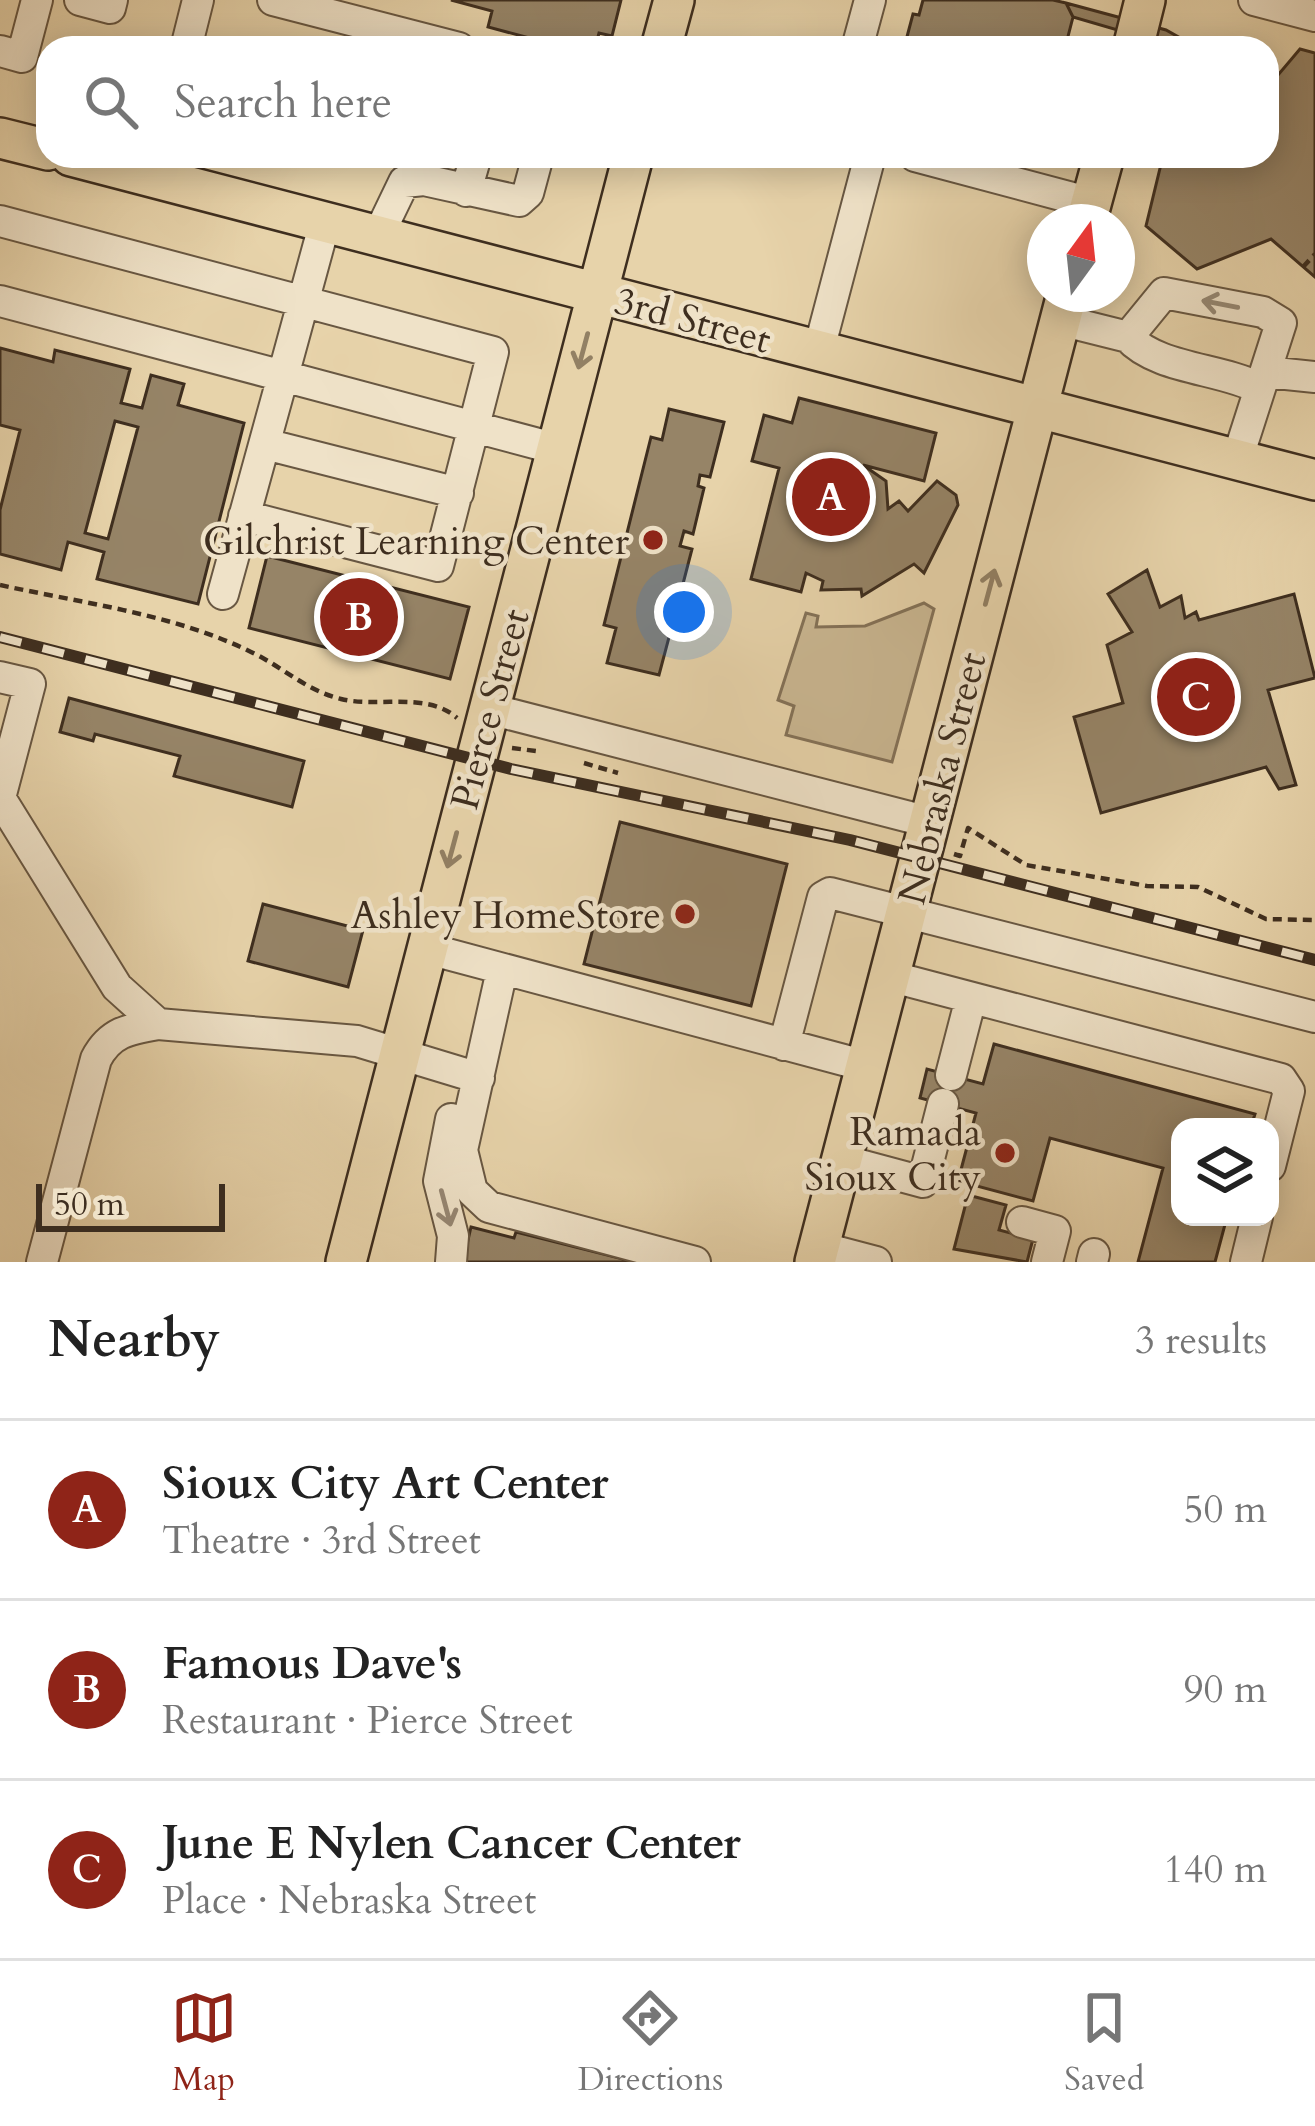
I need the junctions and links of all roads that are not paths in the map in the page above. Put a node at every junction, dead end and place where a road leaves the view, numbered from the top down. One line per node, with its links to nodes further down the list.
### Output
1 (38, 0): 16 (street)
2 (80, 0): 3 (street)
3 (112, 0)
4 (198, 0): 11 (street)
5 (273, 0): 12 (street)
6 (674, 0): 13 (main road)
7 (870, 0): 14 (street)
8 (1145, 0): 15 (main road)
9 (1254, 0): 10 (street)
10 (1315, 16)
11 (189, 36)
12 (412, 36)
13 (664, 36)
14 (860, 36)
15 (1135, 36)
16 (0, 51)
17 (0, 138): 18 (main road)
18 (36, 147)
19 (162, 168): 30 (main road, 3rd Street)
20 (473, 168): 26 (street)
21 (535, 168): 26 (street)
22 (630, 168): 32 (main road, Pierce Street)
23 (867, 168): 38 (street)
24 (952, 168): 27 (street)
25 (1101, 168): 28 (main road)
26 (466, 191): 31 (street)
27 (1062, 204)
28 (1091, 204)
29 (0, 221): 34 (street)
30 (325, 222): 31 (main road, 3rd Street); 34 (street)
31 (378, 236): 32 (main road, 3rd Street)
32 (598, 293): 38 (main road, 3rd Street); 45 (main road, Pierce Street, one-way to 45)
33 (0, 301): 39 (street)
34 (304, 302): 39 (street); 43 (street)
35 (1063, 312): 42 (main road, Nebraska Street)
36 (1075, 312): 37 (street)
37 (1128, 337): 41 (street); 41 (street, one-way to 37)
38 (818, 353): 42 (main road, 3rd Street)
39 (283, 376): 43 (street); 44 (street)
40 (1315, 377): 41 (street)
41 (1262, 380): 46 (street)
42 (1037, 408): 46 (main road, 3rd Street); 53 (main road, Nebraska Street, one-way to 42)
43 (475, 427): 45 (street); 48 (street)
44 (265, 444): 48 (street); 49 (street)
45 (557, 448): 52 (main road, Pierce Street)
46 (1237, 460): 47 (main road, 3rd Street)
47 (1315, 481)
48 (458, 493): 49 (street)
49 (244, 516): 50 (street)
50 (223, 594)
51 (0, 676): 60 (street)
52 (490, 709): 53 (street); 55 (main road, Pierce Street, one-way to 55)
53 (929, 822): 54 (main road, Nebraska Street)
54 (908, 909): 57 (main road, Nebraska Street); 59 (street); 61 (street)
55 (425, 948): 56 (street); 62 (main road, Pierce Street)
56 (502, 970): 61 (street); 64 (street)
57 (890, 976): 58 (street); 63 (main road, Nebraska Street)
58 (970, 998): 65 (street); 66 (street)
59 (1315, 1017)
60 (158, 1024): 62 (street); 70 (street)
61 (784, 1045): 63 (street)
62 (399, 1053): 64 (street); 71 (main road, Pierce Street)
63 (866, 1066): 66 (main road, Nebraska Street)
64 (471, 1075): 72 (street, one-way to 72); 73 (street)
65 (1279, 1130)
66 (841, 1160): 69 (main road, Nebraska Street)
67 (1022, 1222): 75 (street)
68 (1255, 1226): 76 (street)
69 (817, 1254): 74 (street)
70 (42, 1262)
71 (346, 1262)
72 (451, 1262)
73 (695, 1262)
74 (876, 1262)
75 (1047, 1262)
76 (1246, 1262)

